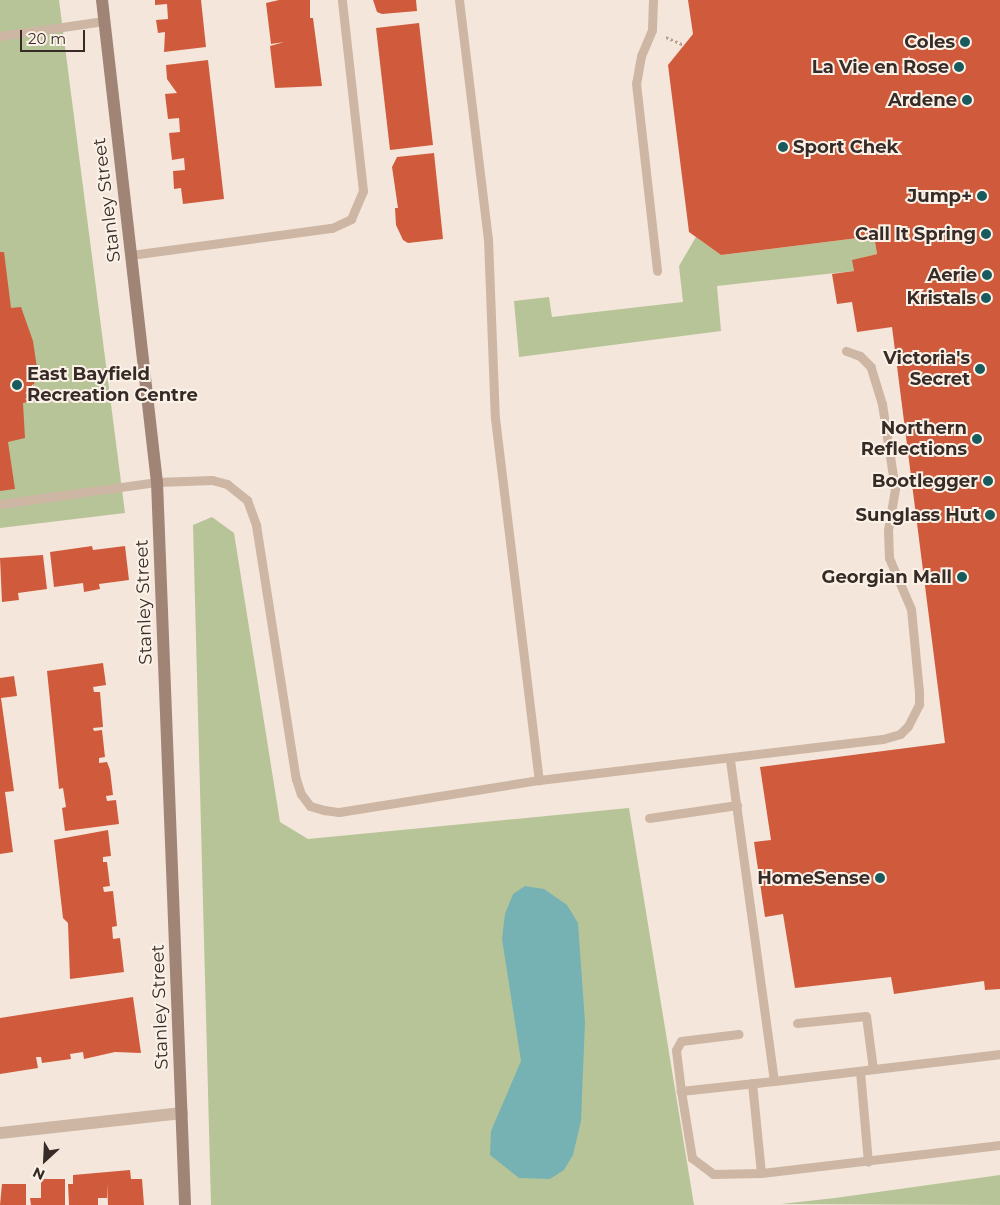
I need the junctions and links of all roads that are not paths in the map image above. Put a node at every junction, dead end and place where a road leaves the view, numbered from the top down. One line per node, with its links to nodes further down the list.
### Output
1 (102, 0): 5 (street, Stanley Street)
2 (342, 0): 7 (lane)
3 (459, 0): 13 (lane)
4 (652, 0): 8 (lane)
5 (104, 21): 6 (lane); 7 (street, Stanley Street)
6 (0, 36)
7 (131, 255): 10 (street, Stanley Street)
8 (657, 271)
9 (846, 351): 12 (lane)
10 (156, 482): 11 (lane); 13 (lane); 24 (street, Stanley Street)
11 (0, 504)
12 (730, 760): 13 (lane); 14 (lane)
13 (539, 780)
14 (737, 805): 15 (lane); 21 (lane)
15 (649, 818)
16 (797, 1023): 19 (lane)
17 (740, 1034): 23 (lane)
18 (1000, 1054): 19 (lane)
19 (873, 1069): 20 (lane)
20 (860, 1071): 21 (lane); 27 (lane)
21 (774, 1081): 22 (lane)
22 (752, 1083): 23 (lane); 28 (lane)
23 (681, 1091): 28 (lane)
24 (182, 1113): 25 (street); 29 (street, Stanley Street)
25 (0, 1132)
26 (1000, 1145): 27 (lane)
27 (868, 1162): 28 (lane)
28 (761, 1173)
29 (185, 1205)

